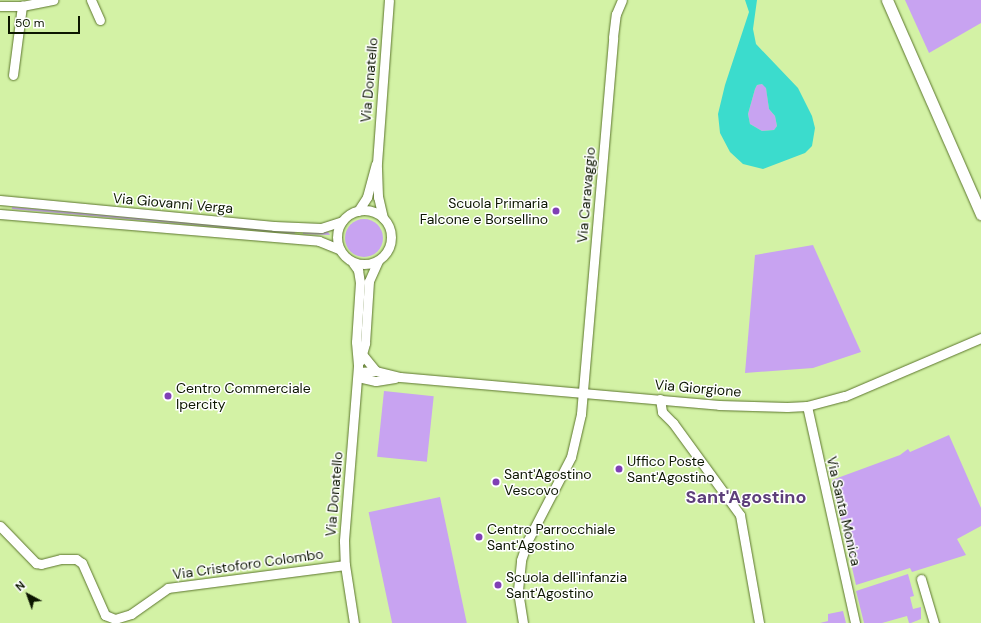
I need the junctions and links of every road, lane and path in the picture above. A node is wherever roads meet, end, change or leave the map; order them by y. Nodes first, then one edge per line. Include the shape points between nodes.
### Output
1 (53, 0) edge
2 (91, 0) edge
3 (389, 0) edge
4 (622, 0) edge
5 (887, 0) edge
6 (0, 6) edge
7 (22, 6) junction
8 (100, 20) dead end
9 (13, 74) dead end
10 (377, 163) junction
11 (0, 200) edge
12 (358, 211) junction
13 (0, 214) edge
14 (981, 214) edge
15 (383, 218) junction
16 (342, 221) junction
17 (339, 248) junction
18 (378, 261) junction
19 (353, 263) junction
20 (981, 338) edge
21 (362, 354) junction
22 (358, 372) junction
23 (376, 376) junction
24 (582, 392) junction
25 (357, 395) junction
26 (660, 399) junction
27 (807, 406) junction
28 (0, 526) edge
29 (344, 565) junction
30 (921, 579) dead end
31 (354, 623) edge
32 (523, 623) edge
33 (759, 623) edge
34 (855, 623) edge
35 (933, 623) edge

1 - 7 street
2 - 8 street
3 - 10 street, Via Donatello
4 - 24 street, Via Caravaggio via 616,14
5 - 14 street
6 - 7 street
7 - 9 street
10 - 12 street, Via Donatello via 367,197
10 - 15 street, Via Donatello via 378,197
11 - 16 street, Via Giovanni Verga via 274,226 321,228
12 - 15 street via 372,212
12 - 16 street, Via Donatello
13 - 17 street, Via Giovanni Verga via 319,241
15 - 18 street, Via Donatello via 389,227 390,242 384,256
16 - 17 street via 337,234
17 - 19 street, Via Donatello
18 - 19 street via 366,264
18 - 21 street, Via Donatello via 369,281
19 - 22 street, Via Donatello via 358,270 360,282 356,337
20 - 27 street, Via Giorgione via 866,388
21 - 22 street, Via Donatello
21 - 23 street
22 - 23 street, Via Giorgione
22 - 25 street, Via Donatello
23 - 24 street, Via Giorgione
23 - 25 street
24 - 26 street, Via Giorgione
24 - 32 street, Via Caravaggio via 577,437 571,457 528,540 521,560 518,590
25 - 29 street, Via Donatello via 344,521
26 - 27 street, Via Giorgione via 734,406
26 - 33 street via 662,412 673,423 740,515
27 - 34 street, Via Santa Monica
28 - 29 street, Via Cristoforo Colombo via 36,563 61,559 76,559 82,563 106,615 115,619 131,614 168,588
29 - 31 street, Via Donatello
30 - 35 street

